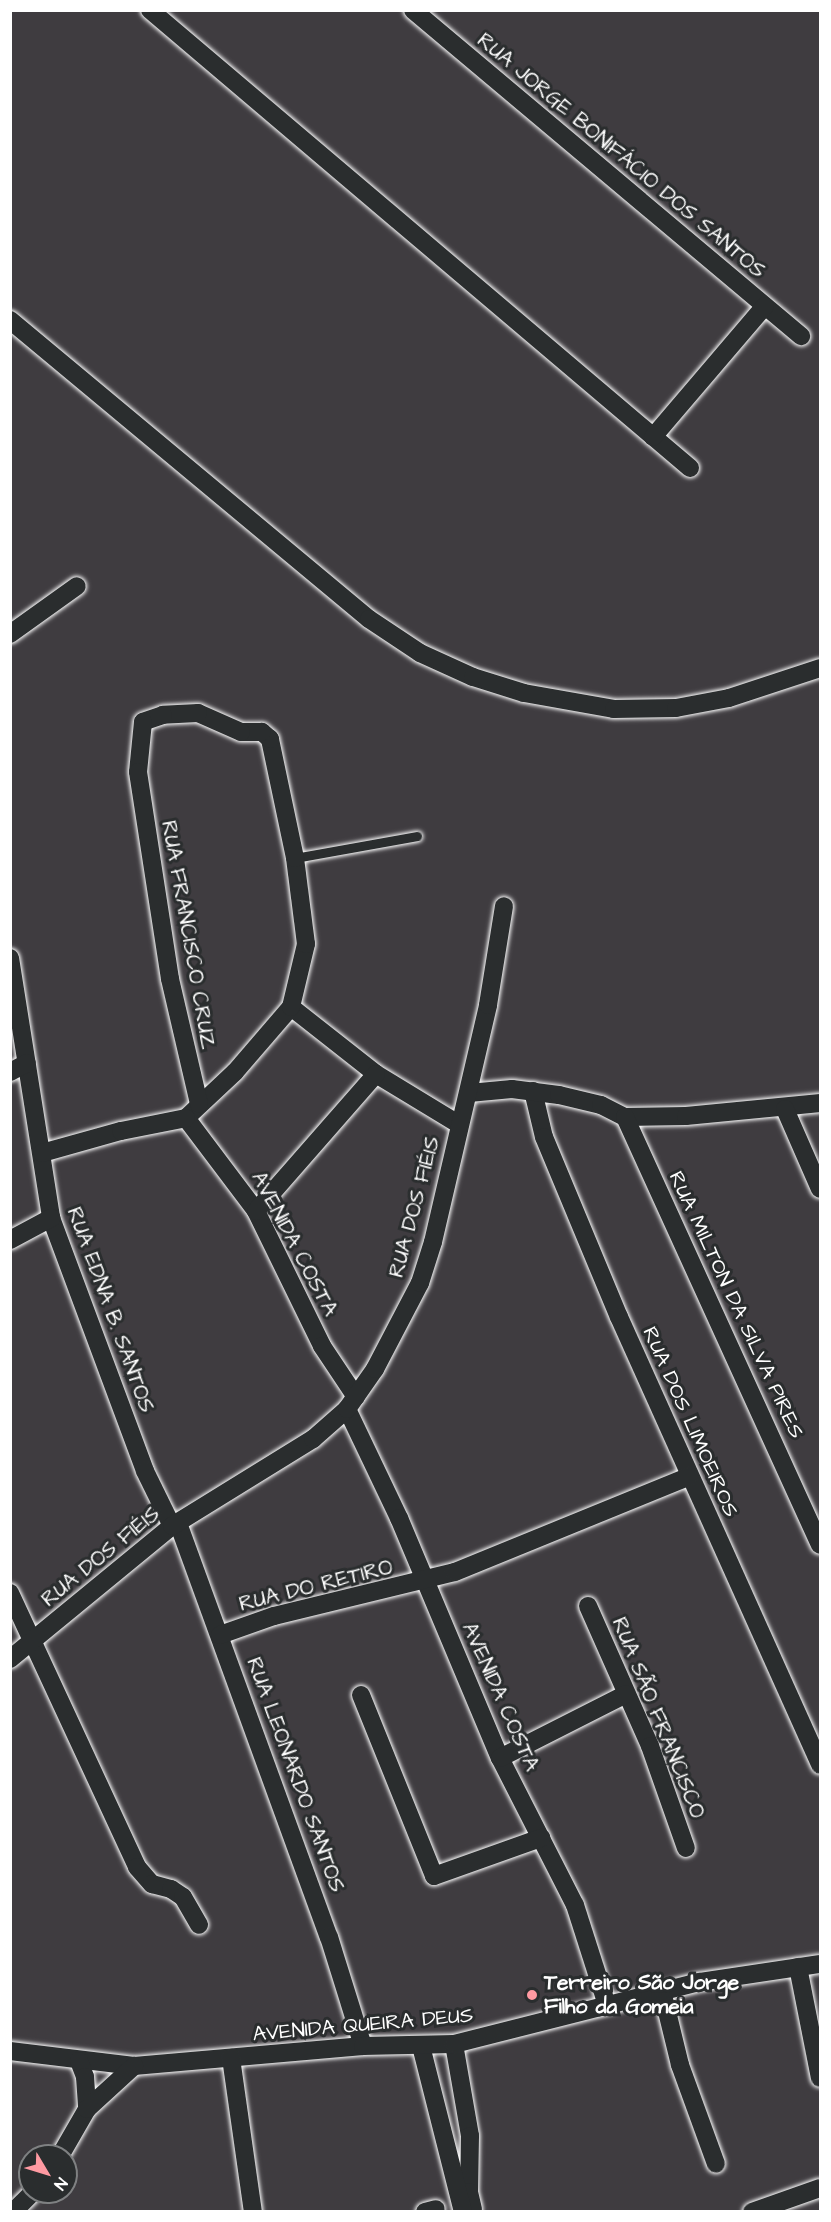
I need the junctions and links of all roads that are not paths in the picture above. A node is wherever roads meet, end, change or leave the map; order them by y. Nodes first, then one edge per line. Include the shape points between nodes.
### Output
1 (150, 10) edge
2 (413, 10) edge
3 (765, 306) junction
4 (10, 320) edge
5 (801, 336) dead end
6 (653, 436) junction
7 (690, 468) dead end
8 (77, 586) dead end
9 (10, 634) edge
10 (820, 668) edge
11 (417, 837) dead end
12 (295, 858) junction
13 (504, 906) dead end
14 (10, 958) edge
15 (291, 1007) junction
16 (27, 1063) junction
17 (10, 1072) edge
18 (376, 1074) junction
19 (533, 1091) junction
20 (469, 1093) junction
21 (820, 1103) edge
22 (199, 1104) junction
23 (786, 1109) junction
24 (625, 1117) junction
25 (186, 1118) junction
26 (460, 1125) junction
27 (42, 1153) junction
28 (820, 1189) edge
29 (256, 1211) junction
30 (51, 1218) junction
31 (10, 1240) edge
32 (351, 1403) junction
33 (688, 1477) junction
34 (175, 1524) junction
35 (820, 1545) edge
36 (425, 1582) junction
37 (10, 1593) edge
38 (588, 1606) dead end
39 (220, 1635) junction
40 (32, 1643) junction
41 (10, 1659) edge
42 (626, 1694) junction
43 (361, 1695) dead end
44 (500, 1758) junction
45 (820, 1765) edge
46 (541, 1838) junction
47 (686, 1848) dead end
48 (198, 1925) dead end
49 (820, 1964) edge
50 (798, 1967) junction
51 (662, 1991) junction
52 (607, 2005) junction
53 (454, 2044) junction
54 (363, 2046) junction
55 (421, 2046) junction
56 (10, 2051) edge
57 (231, 2058) junction
58 (79, 2061) junction
59 (134, 2066) junction
60 (820, 2078) edge
61 (87, 2109) junction
62 (67, 2144) edge
63 (716, 2164) dead end
64 (820, 2188) edge
65 (463, 2200) edge
66 (253, 2211) edge
67 (474, 2211) edge
68 (752, 2211) edge

1 - 6 street
2 - 3 street, RUA JORGE BONIFÁCIO DOS SANTOS
3 - 5 street, RUA JORGE BONIFÁCIO DOS SANTOS
3 - 6 street
4 - 10 street via 369,619 420,653 473,677 524,693 614,709 676,708 729,698
6 - 7 street
8 - 9 street
11 - 12 lane
12 - 15 street via 306,944
12 - 22 street, RUA FRANCISCO CRUZ via 270,739 262,732 241,732 198,713 163,715 142,722 138,772 170,979
13 - 20 street, RUA DOS FIÉIS
14 - 16 street, RUA EDNA B. SANTOS
15 - 18 street
15 - 22 street via 235,1072
16 - 17 street
16 - 27 street, RUA EDNA B. SANTOS
18 - 26 street
18 - 29 street
19 - 20 street
19 - 24 street via 580,1100
19 - 33 street, RUA DOS LIMOEIROS via 557,1171
20 - 26 street, RUA DOS FIÉIS
21 - 23 street
22 - 25 street
23 - 24 street
23 - 28 street
24 - 35 street, RUA MILTON DA SILVA PIRES
25 - 27 street
25 - 29 street, AVENIDA COSTA
26 - 32 street, RUA DOS FIÉIS via 420,1283 398,1328
27 - 30 street, RUA EDNA B. SANTOS
29 - 32 street, AVENIDA COSTA
30 - 31 street
30 - 34 street, RUA EDNA B. SANTOS via 145,1470
32 - 34 street, RUA DOS FIÉIS via 296,1451
32 - 36 street, AVENIDA COSTA
33 - 36 street, RUA DO RETIRO
33 - 45 street, RUA DOS LIMOEIROS
34 - 39 street, RUA LEONARDO SANTOS
34 - 40 street, RUA DOS FIÉIS
36 - 39 street, RUA DO RETIRO via 302,1609
36 - 44 street, AVENIDA COSTA
37 - 40 street
38 - 42 street, RUA SÃO FRANCISCO
39 - 54 street, RUA LEONARDO SANTOS via 329,1937
40 - 41 street, RUA DOS FIÉIS
40 - 48 street via 143,1878 183,1898
42 - 44 street
42 - 47 street, RUA SÃO FRANCISCO via 650,1746
43 - 46 street via 434,1876
44 - 46 street, AVENIDA COSTA
46 - 52 street, AVENIDA COSTA via 575,1905
49 - 50 street, AVENIDA QUEIRA DEUS
50 - 51 street, AVENIDA QUEIRA DEUS
50 - 60 street
51 - 52 street, AVENIDA QUEIRA DEUS
51 - 63 street via 680,2065
52 - 53 street, AVENIDA QUEIRA DEUS
53 - 55 street, AVENIDA QUEIRA DEUS
53 - 65 street via 470,2136
54 - 55 street, AVENIDA QUEIRA DEUS
54 - 57 street, AVENIDA QUEIRA DEUS
55 - 65 street
56 - 58 street, AVENIDA QUEIRA DEUS
57 - 59 street, AVENIDA QUEIRA DEUS
57 - 66 street
58 - 59 street, AVENIDA QUEIRA DEUS
58 - 61 street via 85,2077
59 - 61 street
61 - 62 street
64 - 68 street
65 - 67 street

